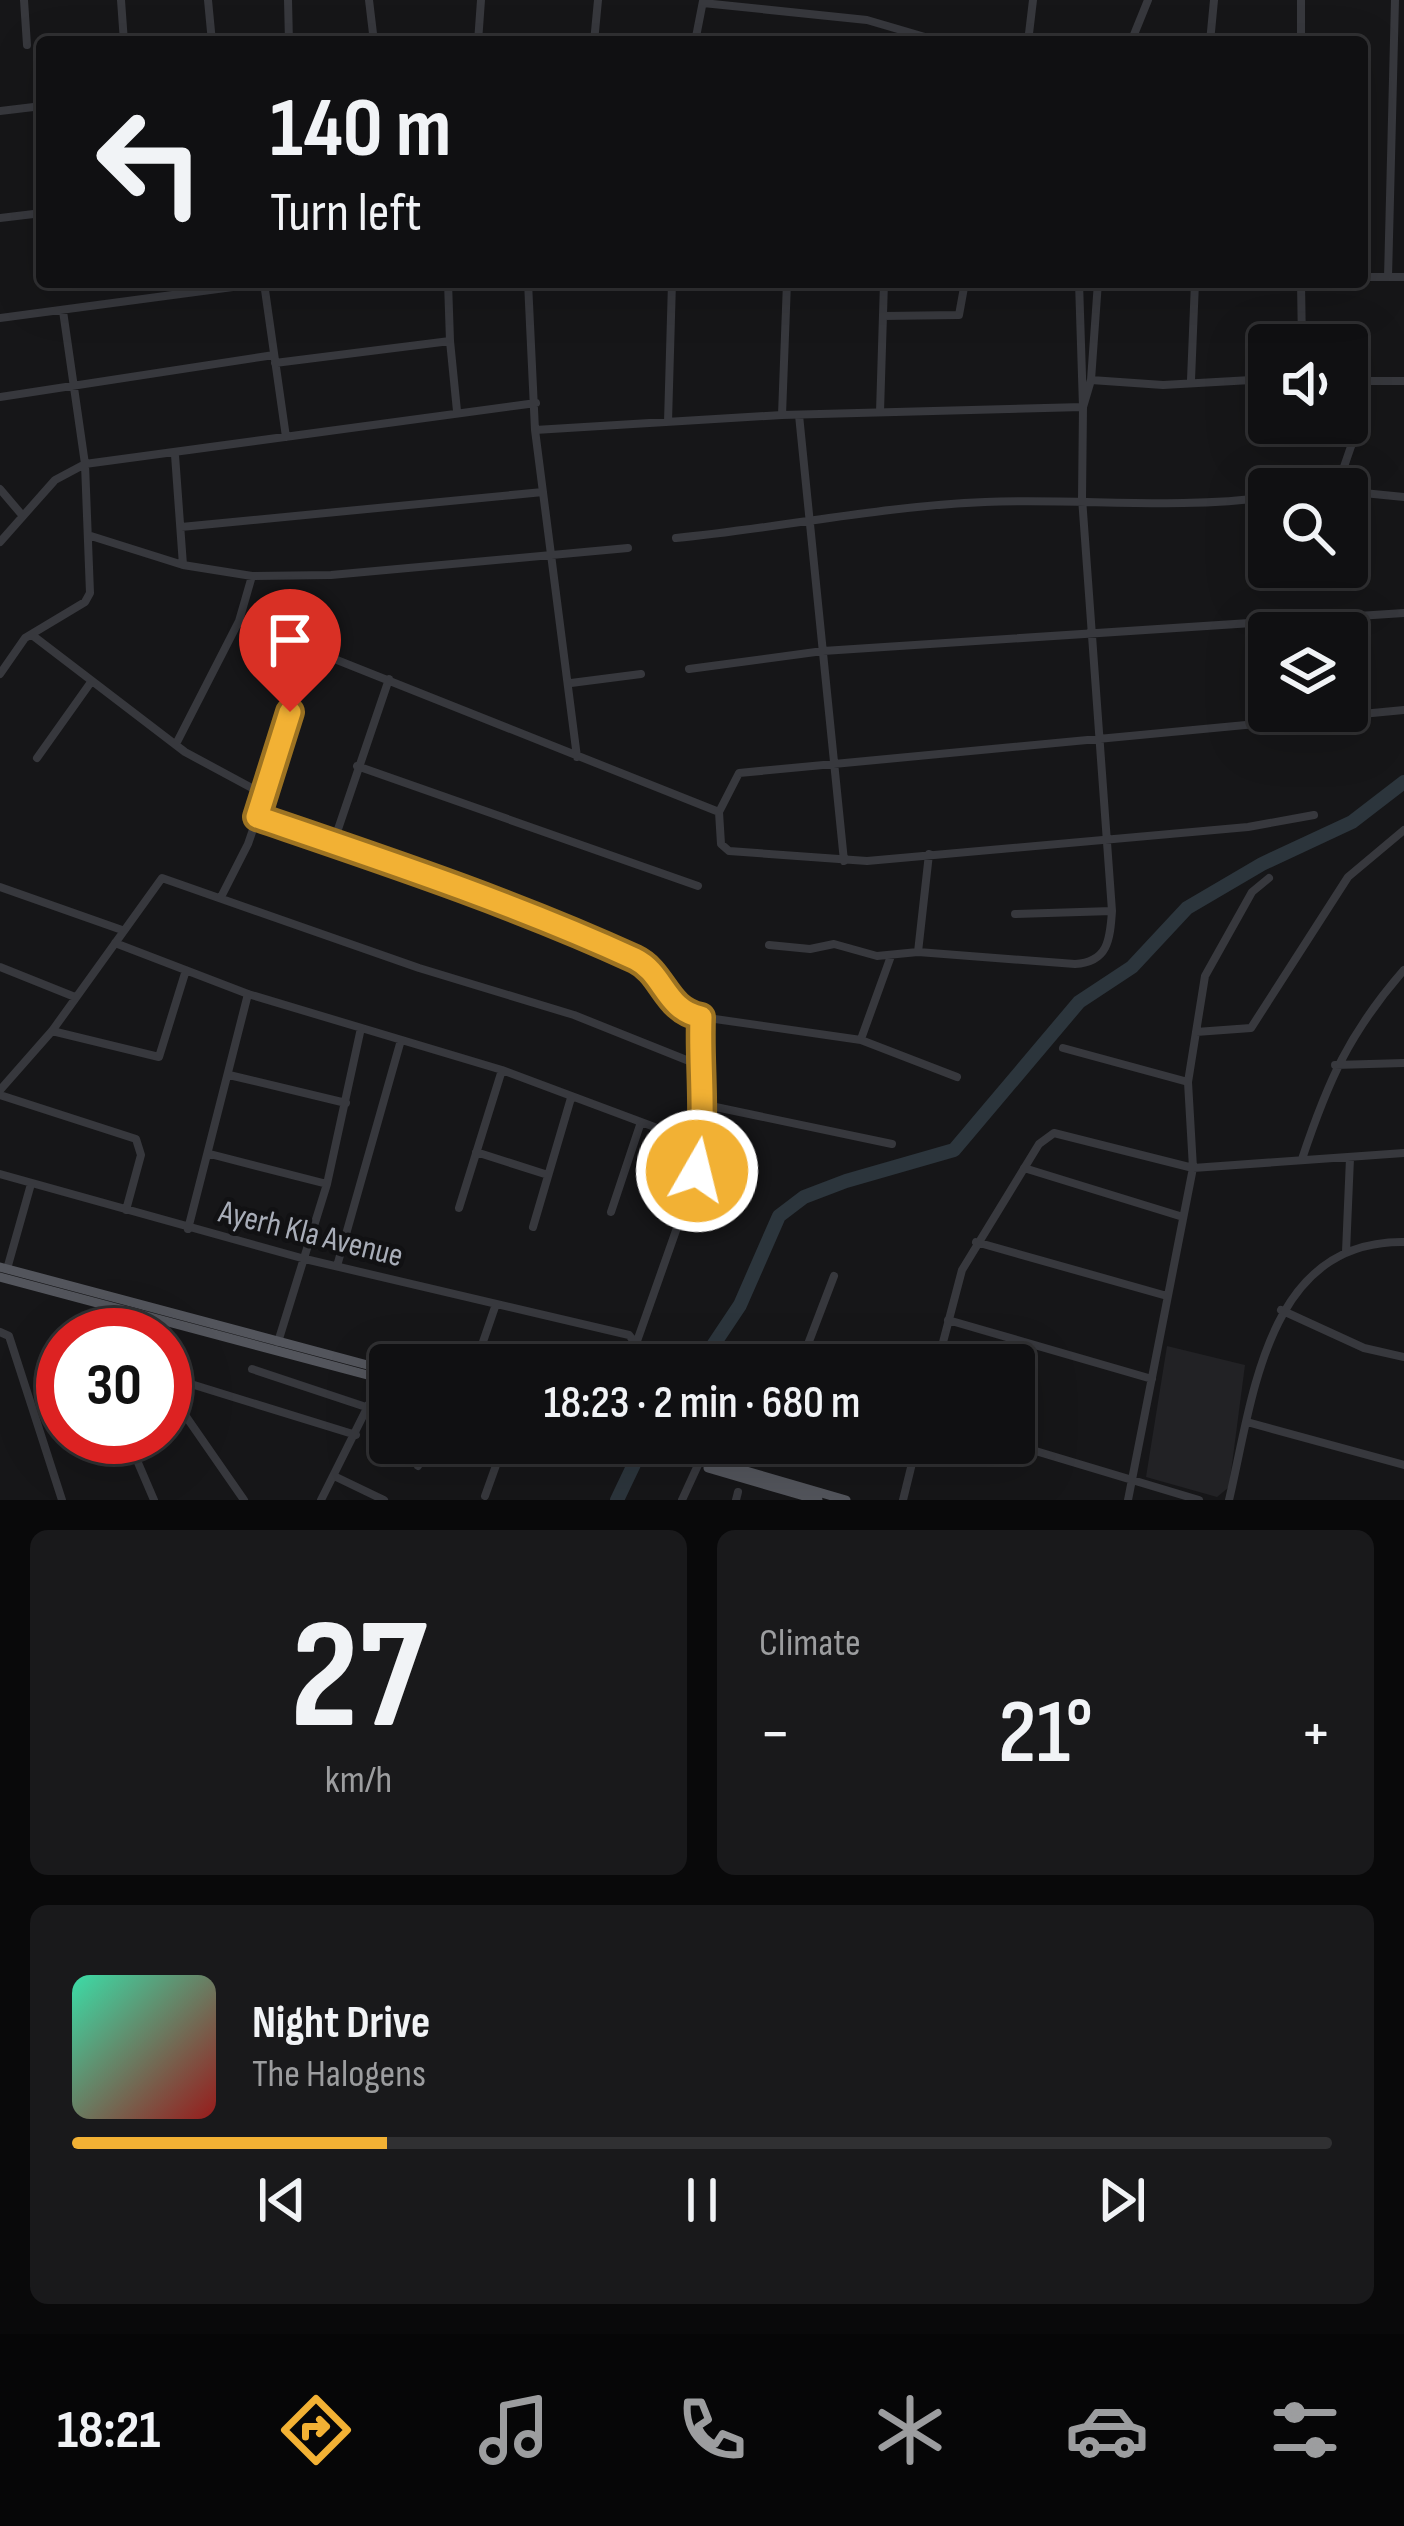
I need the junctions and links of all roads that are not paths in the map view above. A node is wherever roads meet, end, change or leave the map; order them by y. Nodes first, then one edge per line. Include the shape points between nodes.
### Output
1 (24, 0) edge
2 (121, 0) edge
3 (208, 0) edge
4 (288, 0) edge
5 (369, 0) edge
6 (481, 0) edge
7 (598, 0) edge
8 (1033, 0) edge
9 (1148, 0) edge
10 (1214, 0) edge
11 (1301, 0) edge
12 (1395, 0) edge
13 (703, 1) edge
14 (124, 36) edge
15 (211, 36) edge
16 (289, 36) edge
17 (373, 36) edge
18 (478, 36) edge
19 (595, 36) edge
20 (696, 36) edge
21 (918, 36) edge
22 (1029, 36) edge
23 (1133, 36) edge
24 (1211, 36) edge
25 (1301, 36) edge
26 (27, 45) dead end
27 (36, 107) edge
28 (0, 111) edge
29 (36, 214) edge
30 (0, 218) edge
31 (1368, 277) edge
32 (1388, 278) junction
33 (1404, 278) edge
34 (147, 288) edge
35 (225, 288) edge
36 (268, 288) edge
37 (448, 288) edge
38 (528, 288) edge
39 (672, 288) edge
40 (787, 288) edge
41 (884, 288) edge
42 (964, 288) edge
43 (1079, 288) edge
44 (1097, 288) edge
45 (1195, 288) edge
46 (1301, 288) edge
47 (148, 296) junction
48 (63, 311) junction
49 (883, 316) junction
50 (0, 317) edge
51 (1302, 324) edge
52 (450, 340) junction
53 (275, 359) junction
54 (1248, 379) edge
55 (1090, 380) junction
56 (1191, 380) junction
57 (1368, 381) edge
58 (1404, 381) edge
59 (73, 387) junction
60 (0, 397) edge
61 (536, 403) junction
62 (1082, 407) junction
63 (457, 411) junction
64 (880, 412) junction
65 (782, 415) junction
66 (799, 415) junction
67 (668, 422) junction
68 (535, 430) junction
69 (286, 437) junction
70 (175, 454) junction
71 (85, 464) junction
72 (0, 489) edge
73 (1368, 491) edge
74 (543, 492) junction
75 (1404, 496) edge
76 (1082, 498) junction
77 (1248, 499) edge
78 (23, 516) junction
79 (810, 524) junction
80 (181, 527) junction
81 (91, 536) junction
82 (676, 538) dead end
83 (1, 539) edge
84 (628, 548) dead end
85 (552, 554) junction
86 (182, 566) junction
87 (253, 576) junction
88 (1404, 613) edge
89 (239, 621) junction
90 (31, 634) junction
91 (1093, 634) junction
92 (314, 652) junction
93 (823, 652) junction
94 (689, 668) dead end
95 (0, 674) edge
96 (640, 674) dead end
97 (389, 679) junction
98 (92, 682) junction
99 (570, 683) junction
100 (1404, 710) edge
101 (1100, 737) junction
102 (176, 744) junction
103 (577, 757) junction
104 (37, 758) dead end
105 (834, 761) junction
106 (357, 766) junction
107 (261, 794) junction
108 (719, 812) junction
109 (1314, 815) dead end
110 (257, 817) junction
111 (1404, 830) edge
112 (1107, 836) junction
113 (334, 841) junction
114 (928, 854) junction
115 (844, 861) junction
116 (1269, 878) dead end
117 (698, 886) dead end
118 (0, 887) edge
119 (221, 897) junction
120 (1112, 911) junction
121 (1015, 914) dead end
122 (122, 930) junction
123 (116, 943) junction
124 (769, 945) dead end
125 (918, 952) junction
126 (891, 956) junction
127 (0, 967) edge
128 (186, 970) junction
129 (1404, 970) edge
130 (248, 994) junction
131 (75, 997) junction
132 (701, 1017) junction
133 (361, 1028) junction
134 (52, 1031) junction
135 (1196, 1033) junction
136 (401, 1040) junction
137 (861, 1040) junction
138 (1064, 1048) dead end
139 (1404, 1063) edge
140 (699, 1065) junction
141 (1335, 1065) junction
142 (502, 1070) junction
143 (229, 1076) junction
144 (957, 1077) dead end
145 (1188, 1082) junction
146 (0, 1092) edge
147 (571, 1098) junction
148 (346, 1103) junction
149 (706, 1105) junction
150 (640, 1125) junction
151 (700, 1144) junction
152 (892, 1144) dead end
153 (476, 1152) junction
154 (1404, 1153) edge
155 (209, 1154) junction
156 (1351, 1158) junction
157 (1301, 1159) junction
158 (1024, 1168) junction
159 (1193, 1168) junction
160 (0, 1174) edge
161 (548, 1175) junction
162 (31, 1184) junction
163 (327, 1184) junction
164 (459, 1208) dead end
165 (126, 1210) junction
166 (610, 1212) dead end
167 (1183, 1217) junction
168 (533, 1227) dead end
169 (188, 1228) junction
170 (976, 1241) junction
171 (1404, 1242) edge
172 (1346, 1252) junction
173 (305, 1259) junction
174 (337, 1266) junction
175 (2, 1271) edge
176 (834, 1276) dead end
177 (71, 1292) junction
178 (1167, 1296) junction
179 (496, 1304) junction
180 (1281, 1310) junction
181 (948, 1320) junction
182 (0, 1333) edge
183 (278, 1342) junction
184 (482, 1344) edge
185 (636, 1344) joint
186 (808, 1344) edge
187 (942, 1344) edge
188 (1404, 1357) edge
189 (252, 1369) dead end
190 (369, 1371) edge
191 (369, 1372) edge
192 (1152, 1379) junction
193 (192, 1384) edge
194 (369, 1408) joint
195 (1247, 1422) junction
196 (192, 1426) edge
197 (356, 1435) junction
198 (1035, 1451) edge
199 (139, 1464) edge
200 (496, 1464) edge
201 (695, 1464) edge
202 (722, 1464) edge
203 (912, 1464) edge
204 (698, 1465) junction
205 (1404, 1465) edge
206 (334, 1476) junction
207 (1133, 1479) junction
208 (485, 1496) dead end
209 (62, 1500) edge
210 (154, 1500) edge
211 (244, 1500) edge
212 (321, 1500) edge
213 (384, 1500) edge
214 (682, 1500) edge
215 (818, 1500) edge
216 (846, 1500) edge
217 (903, 1500) edge
218 (1128, 1500) edge
219 (1199, 1500) edge
220 (1228, 1500) edge

1 - 26 street
2 - 14 street
3 - 15 street
4 - 16 street
5 - 17 street
6 - 18 street
7 - 19 street
8 - 22 street
9 - 23 street
10 - 24 street
11 - 25 street
12 - 32 street
13 - 20 street
13 - 21 street via 824,13
27 - 28 street
29 - 30 street
31 - 32 street
32 - 33 street
34 - 47 street
35 - 47 street
36 - 53 street
37 - 52 street
38 - 61 street
39 - 67 street
40 - 65 street
41 - 49 street
42 - 49 street via 958,316
43 - 62 street
44 - 55 street
45 - 56 street
46 - 51 street
47 - 48 street
48 - 50 street
48 - 59 street
49 - 64 street
52 - 53 street
52 - 63 street
53 - 59 street
53 - 69 street
54 - 56 street
55 - 56 street
55 - 62 street
57 - 58 street
59 - 60 street
59 - 71 street
61 - 63 street
61 - 68 street
62 - 64 street
62 - 76 street
63 - 69 street
64 - 66 street
65 - 66 street
65 - 67 street
66 - 79 street
67 - 68 street
68 - 74 street
69 - 70 street
70 - 71 street
70 - 80 street
71 - 78 street via 55,480
71 - 81 street
72 - 78 street
73 - 75 street
74 - 80 street
74 - 85 street
76 - 77 street
76 - 79 street
76 - 91 street
78 - 83 street
79 - 82 street
79 - 93 street
80 - 86 street
81 - 86 street
81 - 90 street via 88,598
84 - 85 street
85 - 87 street
85 - 99 street
86 - 87 street
87 - 89 street
88 - 91 street
89 - 92 street
89 - 102 street
90 - 95 street
90 - 98 street
91 - 93 street
91 - 101 street
92 - 97 street
92 - 107 street
93 - 94 street
93 - 105 street
96 - 99 street
97 - 103 street
97 - 106 street
98 - 102 street
98 - 104 street
99 - 103 street
100 - 101 street
101 - 105 street
101 - 112 street
102 - 107 street
103 - 108 street
105 - 108 street via 736,774
105 - 115 street
106 - 113 street
106 - 117 street
107 - 110 street
108 - 115 street via 726,850
109 - 112 street
110 - 113 street
110 - 119 street
111 - 135 street via 1348,877 1252,1028
112 - 114 street
112 - 120 street
113 - 132 street via 641,962 680,1009
114 - 115 street
114 - 125 street
116 - 135 street via 1252,892 1211,962
118 - 122 street
119 - 122 street via 162,878
119 - 140 street
120 - 121 street
120 - 125 street via 1107,948 1089,963
122 - 123 street
123 - 128 street
123 - 131 street
124 - 126 street via 834,944
125 - 126 street
126 - 137 street
127 - 131 street
128 - 130 street
128 - 134 street via 159,1057
129 - 141 street
130 - 133 street
130 - 143 street
131 - 134 street
132 - 137 street
132 - 140 street
133 - 136 street
133 - 148 street
134 - 146 street
135 - 145 street
136 - 142 street
136 - 174 street
137 - 144 street
138 - 145 street
139 - 141 street
140 - 149 street
141 - 157 street
142 - 147 street
142 - 153 street
143 - 148 street
143 - 155 street
145 - 159 street
146 - 165 street via 136,1139 141,1155
147 - 150 street
147 - 161 street
148 - 163 street
149 - 151 street
149 - 152 street
150 - 151 street
150 - 166 street
151 - 185 street
153 - 161 street
153 - 164 street
154 - 156 street
155 - 163 street
155 - 169 street
156 - 157 street
156 - 172 street
157 - 159 street
158 - 159 street via 1054,1133
158 - 167 street
158 - 170 street
159 - 167 street
160 - 162 street, Ayerh Kla Avenue
161 - 168 street
162 - 165 street, Ayerh Kla Avenue
162 - 175 street
163 - 173 street
165 - 169 street, Ayerh Kla Avenue
167 - 178 street
169 - 173 street, Ayerh Kla Avenue
170 - 178 street
170 - 181 street
171 - 172 street
172 - 180 street
173 - 174 street, Ayerh Kla Avenue
173 - 183 street
174 - 179 street, Ayerh Kla Avenue
175 - 177 main road
176 - 186 street
177 - 183 main road
177 - 191 main road
178 - 192 street
179 - 184 street
179 - 185 street, Ayerh Kla Avenue via 614,1331
180 - 188 street
180 - 195 street
181 - 187 street
181 - 192 street
182 - 209 street via 9,1336
183 - 190 main road
189 - 194 street
192 - 207 street
193 - 197 street
194 - 197 street
195 - 205 street
195 - 220 street
196 - 211 street
197 - 206 street
198 - 207 street
199 - 210 street
200 - 208 street
201 - 204 main road
202 - 216 main road
203 - 217 street
204 - 214 street
204 - 215 main road
206 - 212 street
206 - 213 street
207 - 218 street
207 - 219 street

